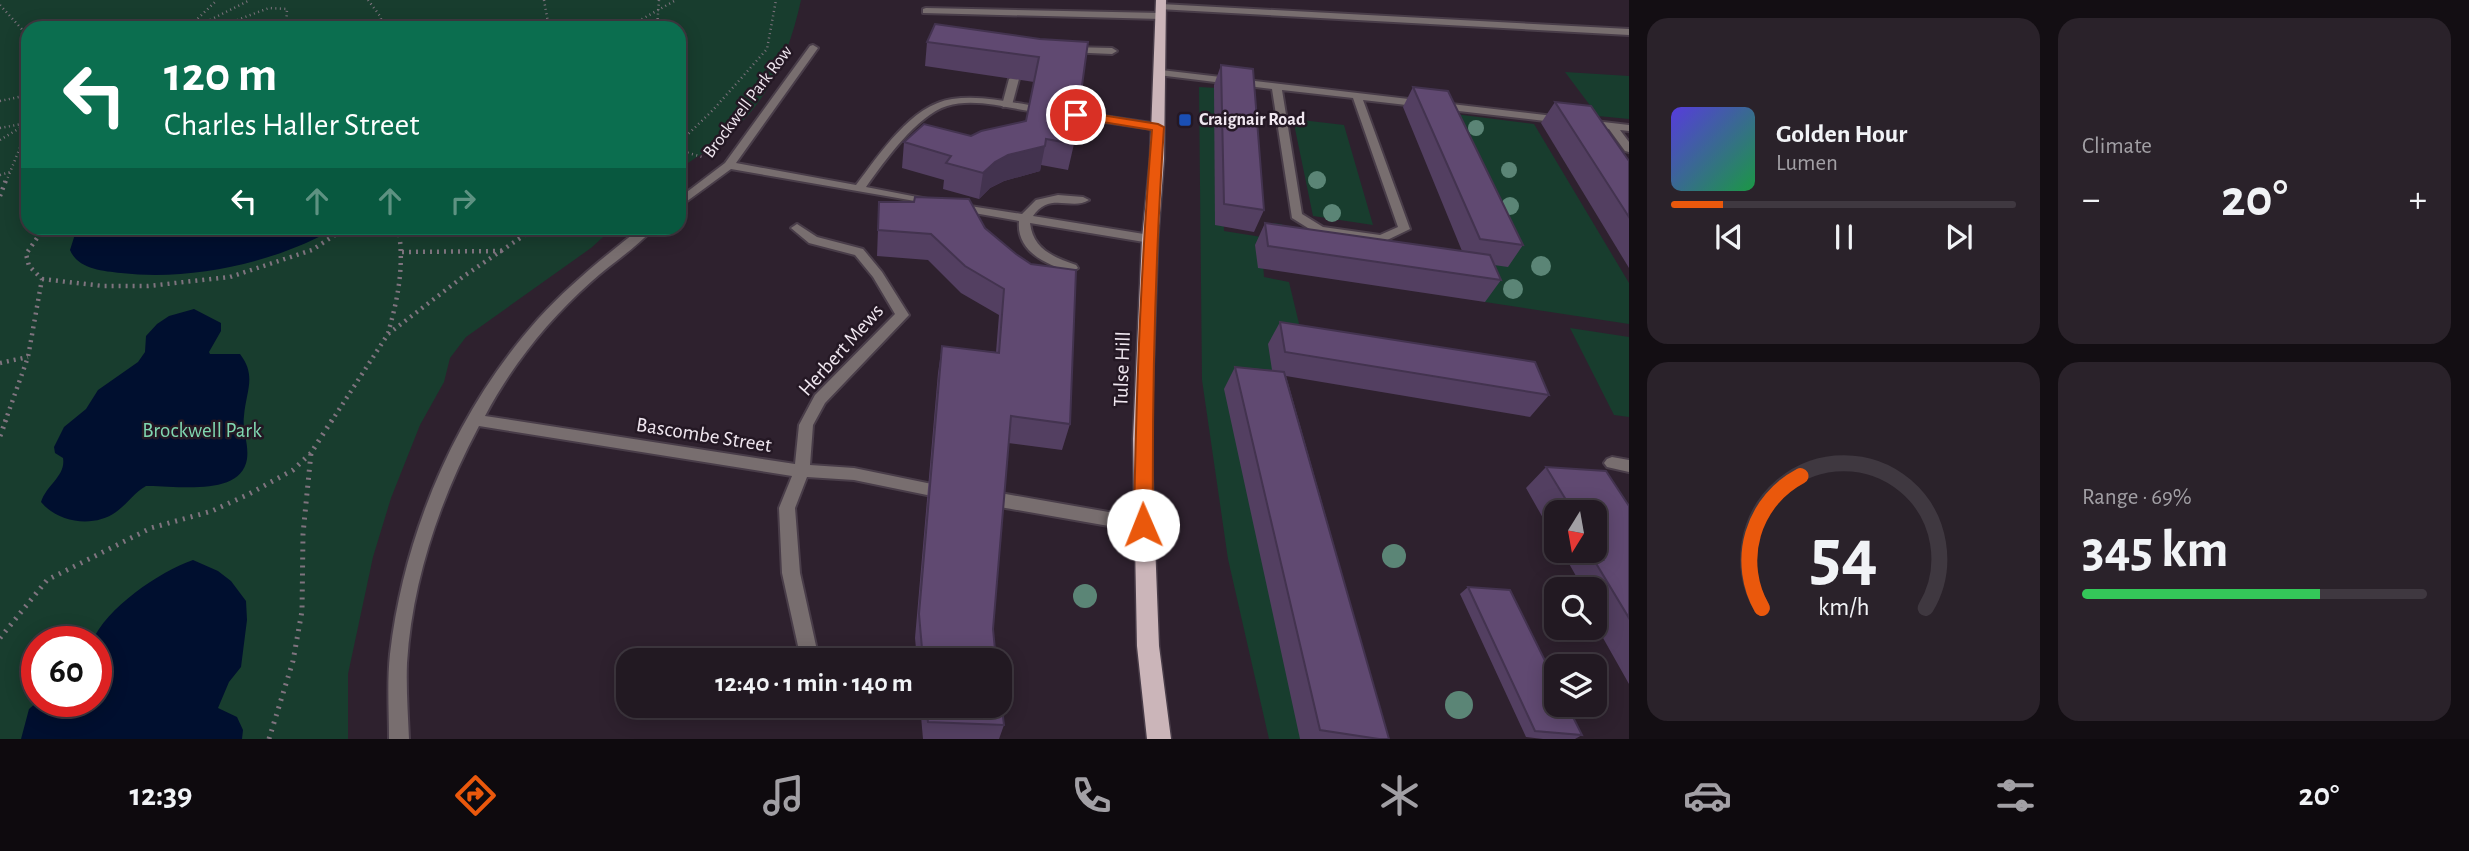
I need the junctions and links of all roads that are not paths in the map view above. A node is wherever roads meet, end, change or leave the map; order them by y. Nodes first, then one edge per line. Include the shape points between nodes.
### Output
1 (1161, 8) edge
2 (926, 11) dead end
3 (1629, 32) edge
4 (813, 48) dead end
5 (1060, 50) edge
6 (1112, 51) dead end
7 (1161, 73) junction
8 (1014, 79) edge
9 (1277, 88) junction
10 (1357, 97) junction
11 (1007, 104) junction
12 (1029, 108) edge
13 (1076, 115) edge
14 (1612, 126) junction
15 (1158, 127) junction
16 (1629, 128) edge
17 (1629, 149) edge
18 (729, 165) junction
19 (859, 189) junction
20 (686, 199) edge
21 (1083, 200) dead end
22 (1026, 219) junction
23 (797, 228) dead end
24 (639, 235) edge
25 (1150, 239) junction
26 (1072, 268) edge
27 (475, 420) junction
28 (1612, 463) dead end
29 (1629, 466) edge
30 (802, 471) junction
31 (928, 489) edge
32 (1000, 500) edge
33 (1143, 525) junction
34 (807, 648) edge
35 (400, 739) edge
36 (1159, 739) edge

1 - 2 street
1 - 3 street
1 - 7 main road, Tulse Hill
4 - 18 street, Brockwell Park Row
5 - 6 street
7 - 9 street
7 - 15 main road, Tulse Hill
8 - 11 street
9 - 10 street
9 - 10 street via 1296,216 1320,230 1381,239 1404,229
10 - 14 street
11 - 12 street
11 - 19 street via 968,100 929,110
13 - 15 street
14 - 16 street
14 - 17 street
15 - 25 main road, Tulse Hill
18 - 19 street
18 - 20 street, Brockwell Park Row
19 - 22 street
21 - 22 street via 1043,199 1030,208
22 - 25 street
22 - 26 street via 1024,229 1035,252
23 - 30 street, Herbert Mews via 813,240 859,253 902,315 820,399 806,425
24 - 27 street via 607,260 533,334
25 - 33 main road, Tulse Hill
27 - 30 street, Bascombe Street
27 - 35 street via 455,457 418,551 399,654
28 - 29 street
30 - 31 street, Bascombe Street via 854,474
30 - 34 street via 787,508 791,573
32 - 33 street
33 - 36 main road, Tulse Hill via 1147,646

